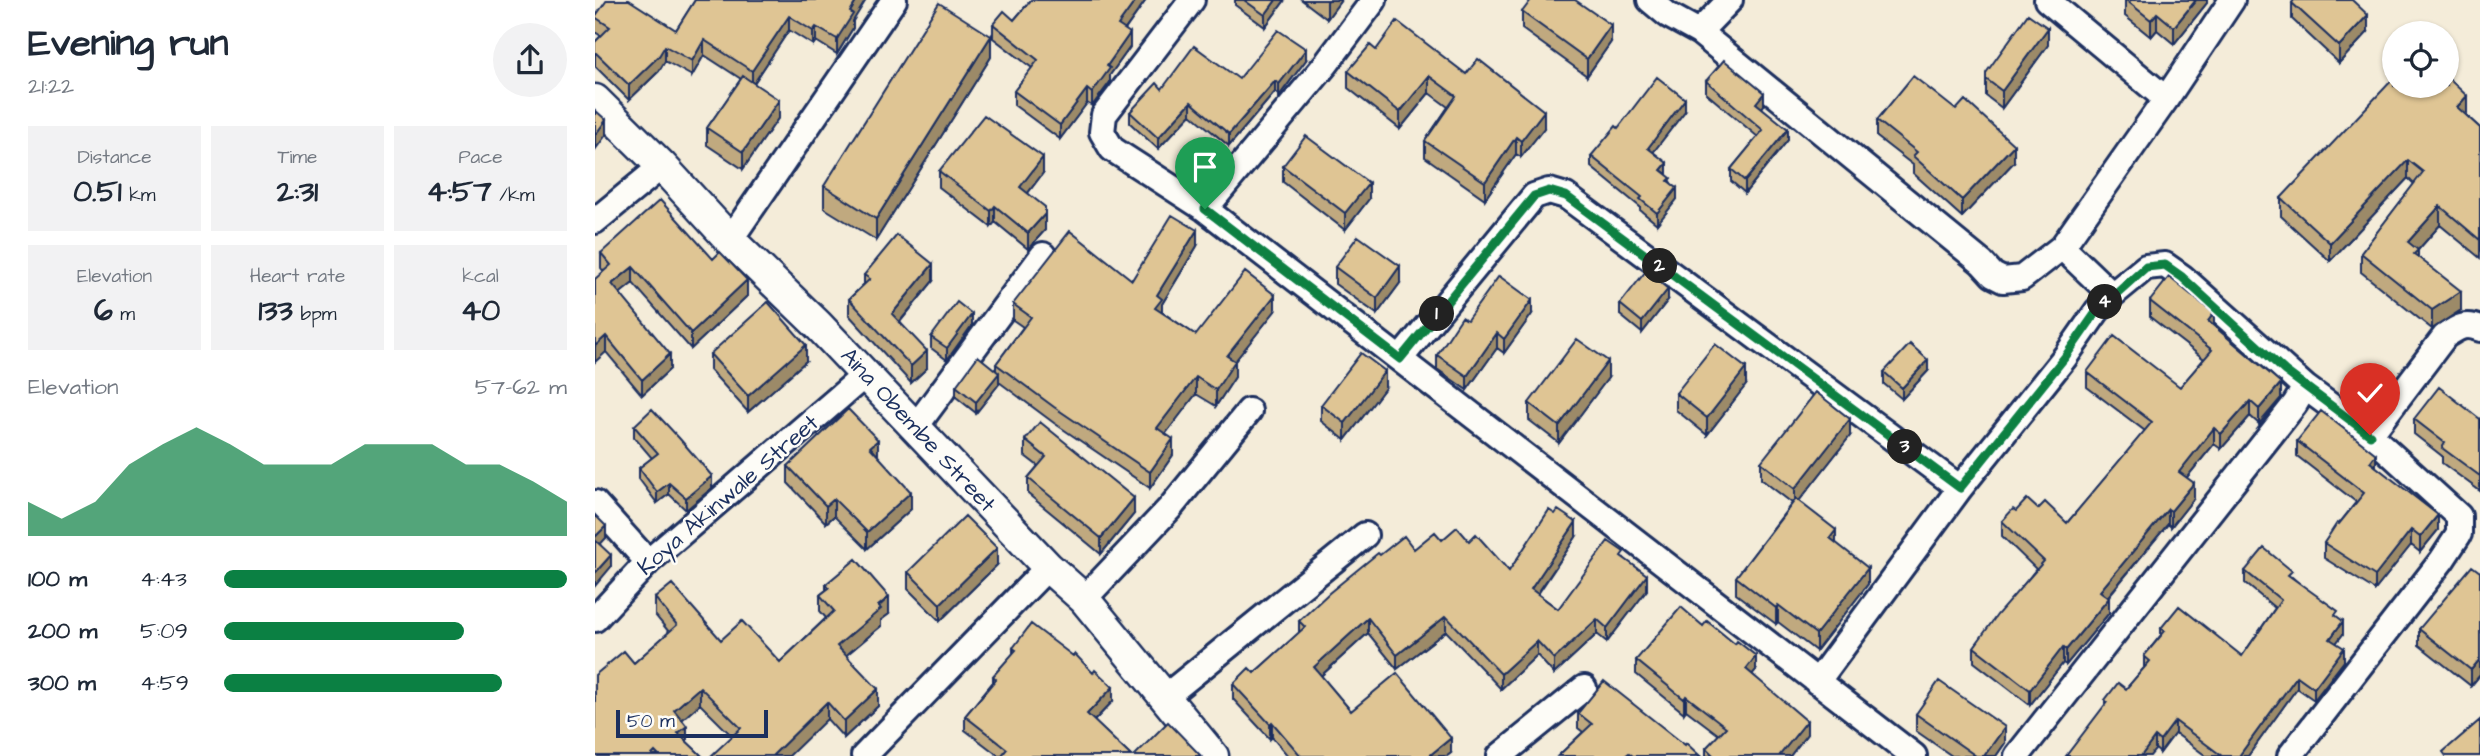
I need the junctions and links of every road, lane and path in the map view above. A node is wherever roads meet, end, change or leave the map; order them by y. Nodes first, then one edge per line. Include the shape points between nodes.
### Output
1 (894, 0) edge
2 (1192, 0) edge
3 (1374, 0) edge
4 (1650, 0) edge
5 (1730, 0) edge
6 (2047, 0) edge
7 (2232, 0) edge
8 (1699, 32) junction
9 (2166, 99) junction
10 (603, 108) edge
11 (662, 166) junction
12 (1205, 209) junction
13 (595, 221) edge
14 (730, 240) junction
15 (2062, 247) junction
16 (1043, 255) dead end
17 (2112, 295) junction
18 (2480, 329) edge
19 (1400, 359) junction
20 (865, 375) junction
21 (2305, 387) junction
22 (1249, 411) dead end
23 (914, 429) junction
24 (2370, 435) junction
25 (1960, 488) junction
26 (595, 503) edge
27 (1365, 535) dead end
28 (649, 562) junction
29 (1048, 567) junction
30 (1084, 599) junction
31 (595, 619) edge
32 (1817, 682) junction
33 (1584, 688) dead end
34 (1164, 697) junction
35 (865, 756) edge
36 (1213, 756) edge
37 (1500, 756) edge
38 (1913, 756) edge
39 (2017, 756) edge
40 (2290, 756) edge

1 - 14 street
2 - 12 street via 1104,115 1102,132 1112,149
3 - 12 street
4 - 8 street
5 - 8 street
6 - 9 street
7 - 9 street
8 - 15 street via 2003,281 2022,278
9 - 15 street
10 - 11 street, Aina Obembe Street
11 - 13 street
11 - 14 street, Aina Obembe Street
12 - 19 street
14 - 20 street, Aina Obembe Street
15 - 17 street
16 - 23 street
17 - 21 street via 2146,267 2165,265
17 - 25 street
18 - 24 street via 2460,326 2445,336
19 - 25 street via 1534,196 1549,191 1566,196
19 - 32 street
20 - 23 street, Aina Obembe Street
20 - 28 street, Koya Akinwale Street
21 - 24 street
21 - 39 street
22 - 30 street via 1170,508
23 - 29 street, Aina Obembe Street
24 - 40 street via 2459,516 2459,534
25 - 32 street
26 - 28 street
27 - 34 street
28 - 31 street, Koya Akinwale Street
29 - 30 street, Aina Obembe Street
29 - 35 street
30 - 34 street, Aina Obembe Street
32 - 38 street
33 - 37 street
34 - 36 street, Aina Obembe Street

